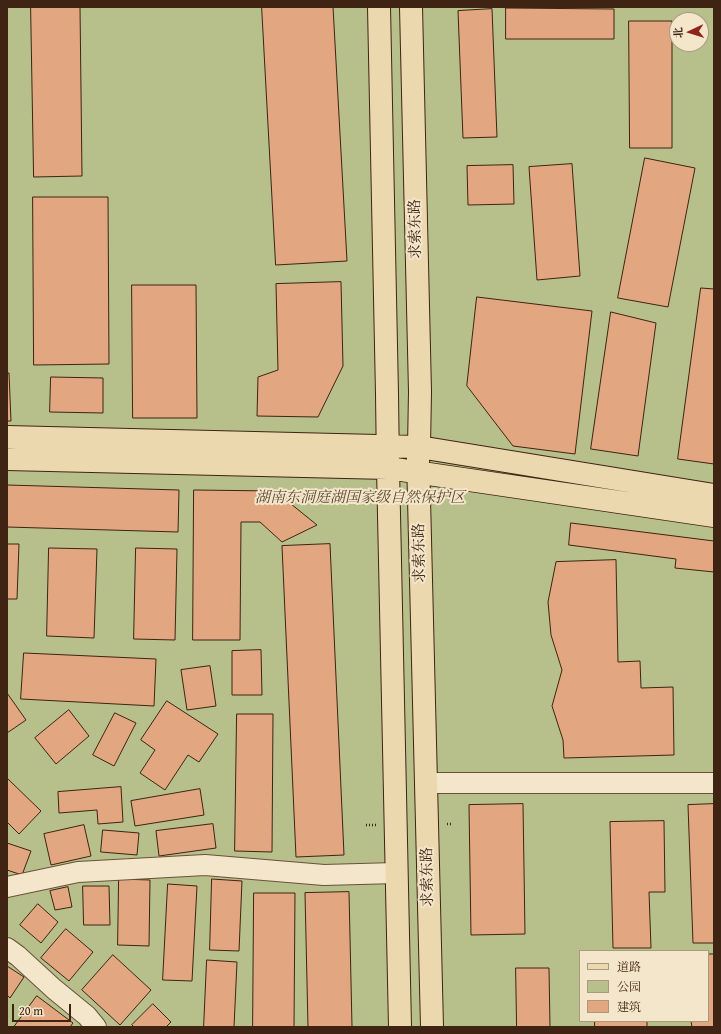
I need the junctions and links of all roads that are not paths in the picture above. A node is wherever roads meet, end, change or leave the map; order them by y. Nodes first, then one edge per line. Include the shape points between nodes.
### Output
1 (379, 7) edge
2 (411, 7) edge
3 (7, 437) edge
4 (388, 446) junction
5 (419, 446) junction
6 (7, 459) edge
7 (388, 468) junction
8 (418, 472) junction
9 (714, 495) edge
10 (714, 516) edge
11 (426, 783) junction
12 (714, 783) edge
13 (396, 873) junction
14 (7, 887) edge
15 (7, 948) edge
16 (96, 1027) edge
17 (400, 1027) edge
18 (432, 1027) edge

1 - 4 main road, 求索东路
2 - 5 main road, 求索东路
3 - 4 main road
4 - 5 main road
4 - 7 main road, 求索东路
5 - 8 main road, 求索东路
5 - 9 main road
6 - 7 main road
7 - 8 main road
7 - 13 main road, 求索东路
8 - 10 main road
8 - 11 main road, 求索东路
11 - 12 street
11 - 18 main road, 求索东路
13 - 14 street via 324,875 206,865 78,872
13 - 17 main road, 求索东路
15 - 16 street via 87,1016

